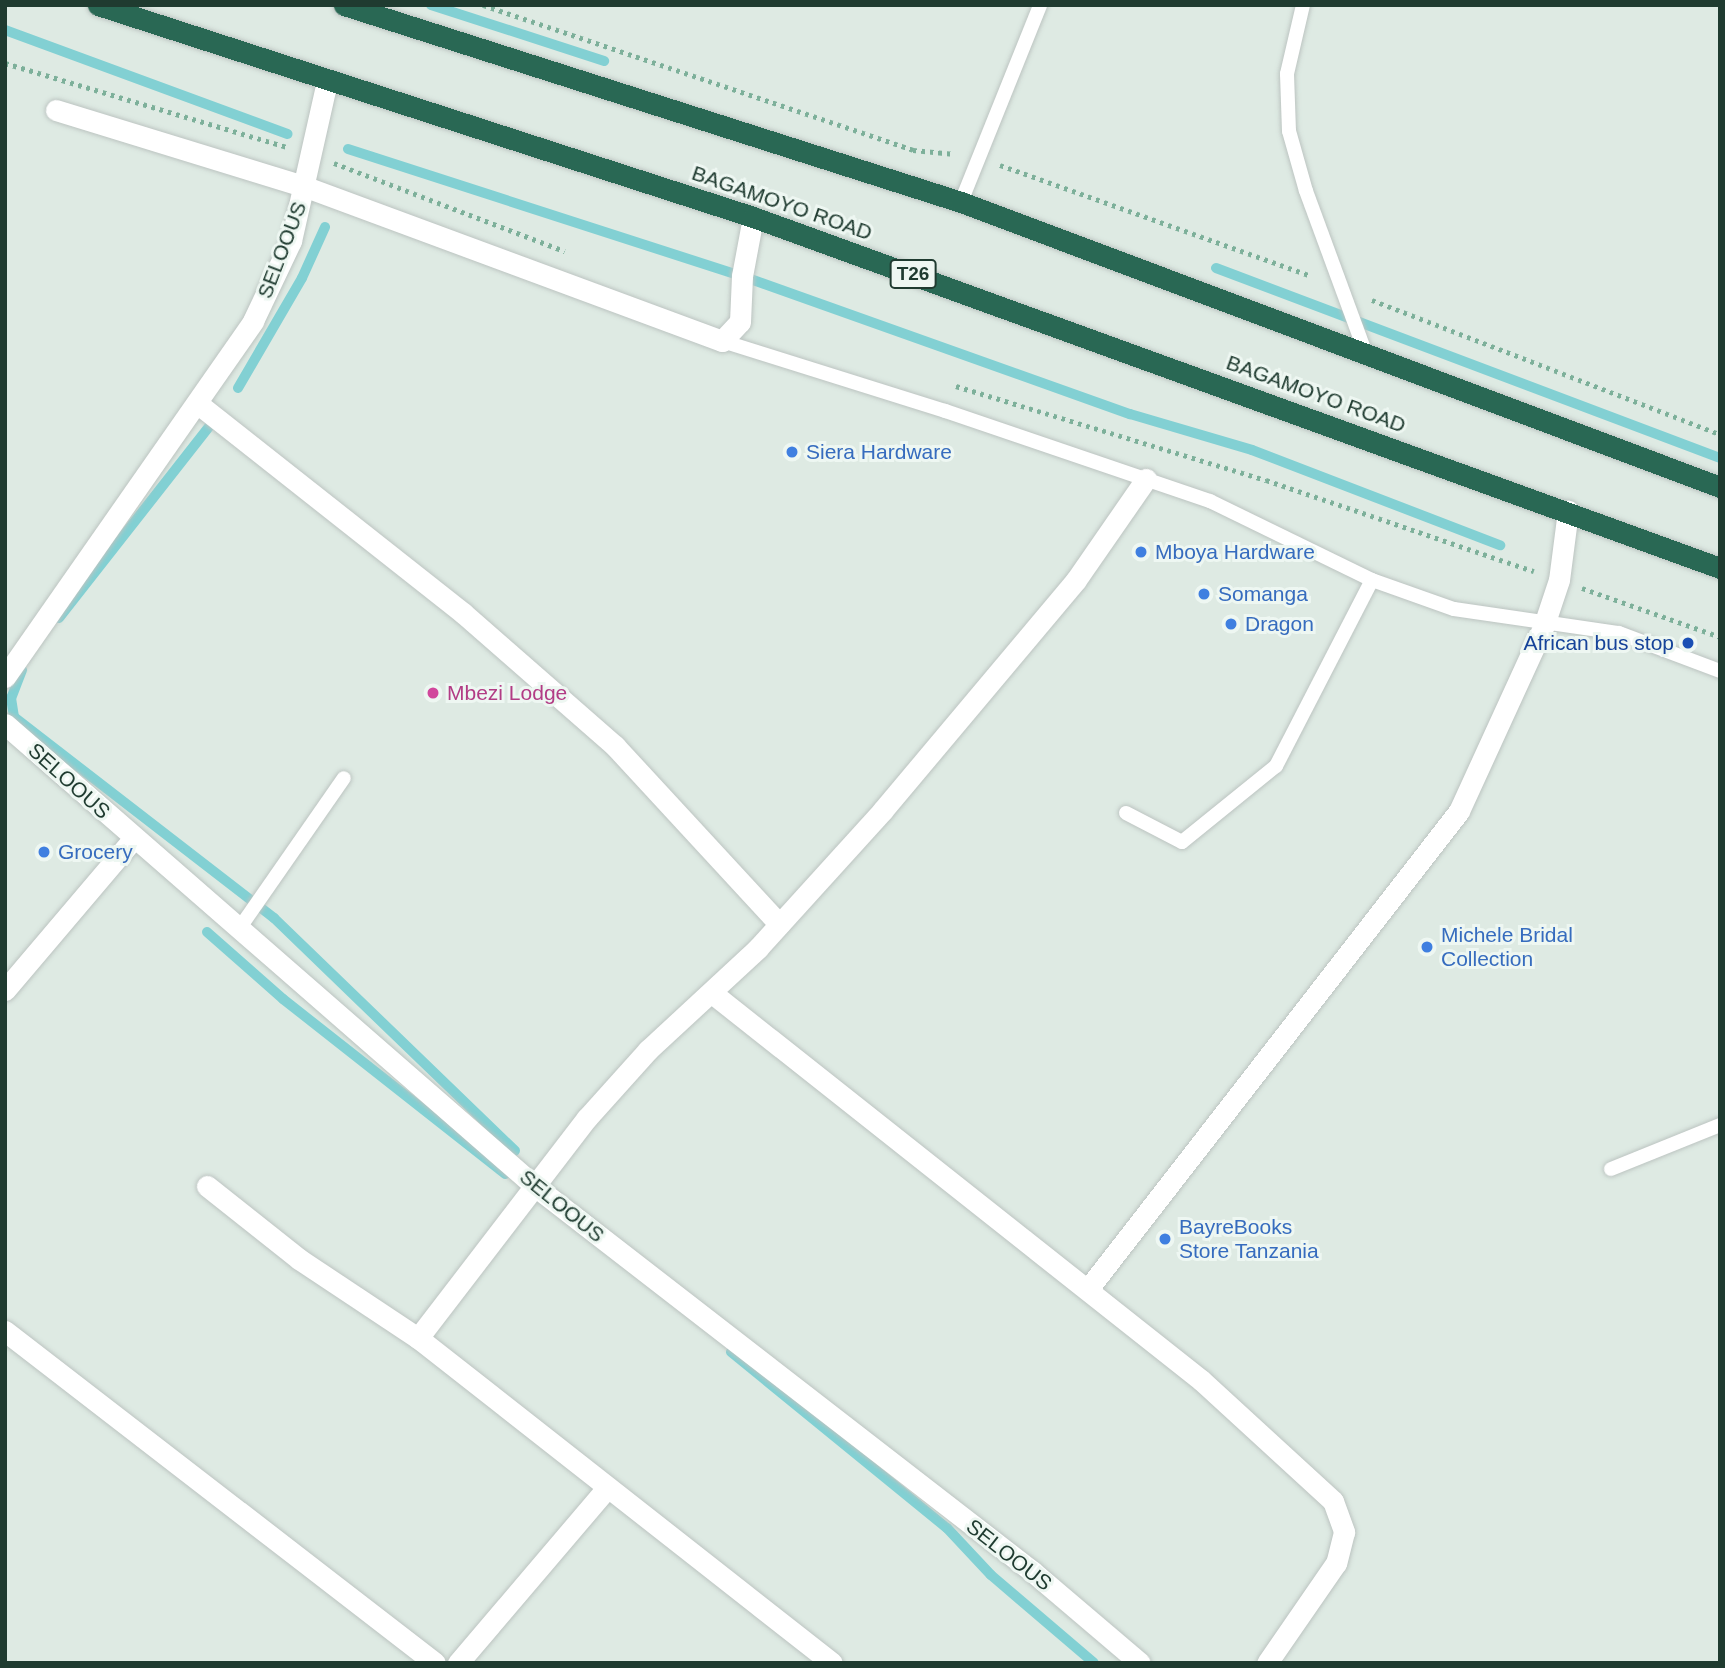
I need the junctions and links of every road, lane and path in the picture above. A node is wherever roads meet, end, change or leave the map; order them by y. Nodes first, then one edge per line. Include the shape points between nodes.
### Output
1 (98, 5) edge
2 (344, 5) edge
3 (482, 5) edge
4 (1040, 5) edge
5 (1303, 5) edge
6 (5, 63) edge
7 (327, 82) junction
8 (56, 110) dead end
9 (313, 155) junction
10 (977, 156) junction
11 (306, 187) junction
12 (961, 202) junction
13 (753, 217) junction
14 (570, 253) dead end
15 (722, 341) junction
16 (1366, 354) junction
17 (950, 385) dead end
18 (197, 403) junction
19 (1146, 480) junction
20 (1720, 487) edge
21 (1568, 511) junction
22 (1720, 568) edge
23 (1372, 580) junction
24 (1559, 580) junction
25 (1544, 625) junction
26 (1720, 637) edge
27 (1720, 671) edge
28 (5, 677) edge
29 (5, 724) edge
30 (344, 778) dead end
31 (1126, 813) dead end
32 (134, 838) junction
33 (779, 924) junction
34 (241, 926) junction
35 (5, 990) edge
36 (712, 993) junction
37 (1720, 1125) edge
38 (1611, 1169) dead end
39 (207, 1186) dead end
40 (536, 1187) junction
41 (1088, 1289) junction
42 (5, 1331) edge
43 (418, 1338) junction
44 (606, 1489) junction
45 (435, 1663) edge
46 (457, 1663) edge
47 (832, 1663) edge
48 (1140, 1663) edge
49 (1267, 1663) edge

1 - 7 highway, BAGAMOYO ROAD / T26
2 - 12 highway
3 - 10 path via 913,150
4 - 10 lane
5 - 16 lane via 1287,74 1289,131 1306,191
6 - 9 path
7 - 9 street, SELOOUS
7 - 13 highway, BAGAMOYO ROAD / T26
8 - 11 street
9 - 11 street, SELOOUS
9 - 14 path
10 - 12 lane
11 - 15 street
11 - 18 street, SELOOUS via 291,241 253,321
12 - 16 highway
13 - 15 street via 742,276 740,322
13 - 21 highway, BAGAMOYO ROAD / T26
15 - 19 lane
16 - 20 highway
17 - 24 path via 1266,480
18 - 28 street, SELOOUS
18 - 33 street via 463,613 615,746
19 - 23 lane via 1210,501
19 - 33 street via 1067,590 883,810
21 - 22 highway, BAGAMOYO ROAD / T26
21 - 24 street
23 - 25 lane via 1454,609
23 - 31 lane via 1276,766 1182,842
24 - 25 street
24 - 26 path
25 - 27 lane via 1619,633
25 - 41 street via 1459,811
29 - 32 street, SELOOUS
30 - 34 lane
32 - 34 street, SELOOUS
32 - 35 street
33 - 36 street
34 - 40 street, SELOOUS
36 - 40 street via 648,1050 587,1118
36 - 41 street
37 - 38 lane
39 - 43 street via 299,1259
40 - 43 street
40 - 48 street, SELOOUS via 1033,1572
41 - 49 street via 1201,1380 1333,1501 1344,1532 1336,1563
42 - 45 street
43 - 44 street
44 - 46 street
44 - 47 street

